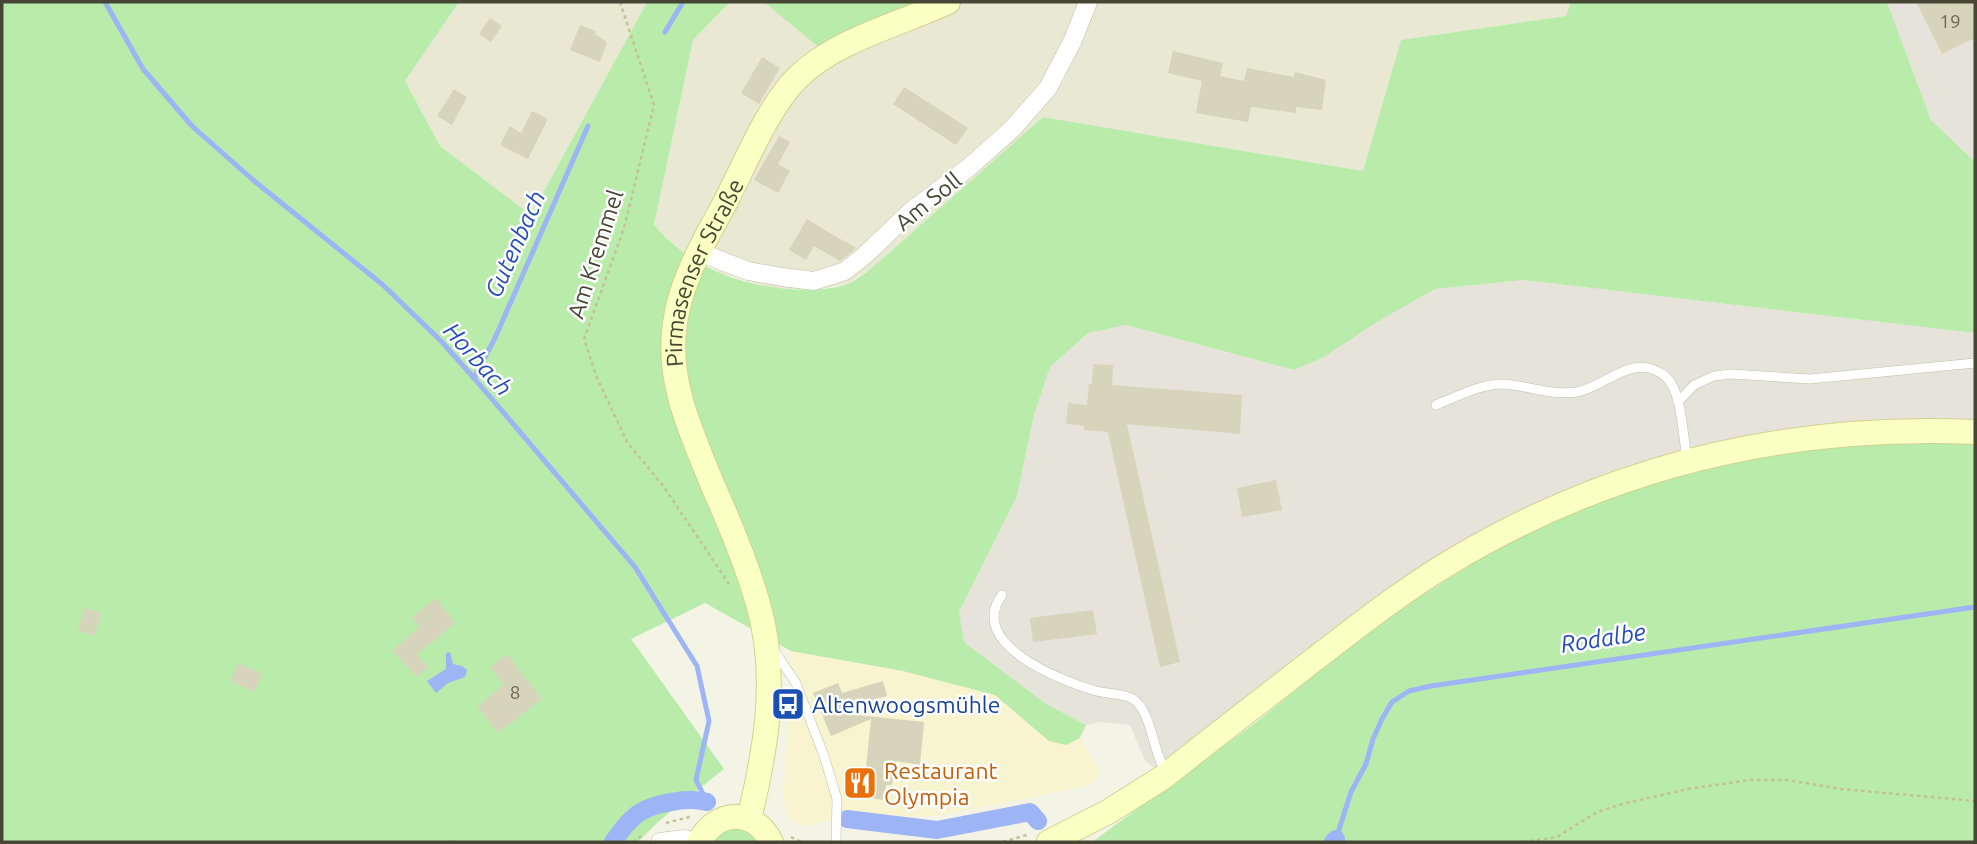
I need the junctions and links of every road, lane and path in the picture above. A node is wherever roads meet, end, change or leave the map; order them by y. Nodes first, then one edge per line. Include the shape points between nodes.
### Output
1 (620, 2) edge
2 (948, 2) edge
3 (1088, 2) edge
4 (699, 252) junction
5 (1975, 363) edge
6 (1678, 402) junction
7 (1436, 405) dead end
8 (1975, 432) edge
9 (1687, 460) junction
10 (729, 585) dead end
11 (1002, 595) dead end
12 (766, 639) junction
13 (1167, 774) junction
14 (1975, 801) edge
15 (749, 819) junction
16 (1043, 837) edge
17 (660, 842) edge
18 (699, 842) edge
19 (771, 842) edge
20 (836, 842) edge
21 (1003, 842) edge
22 (1523, 842) edge

1 - 10 path, Am Kremmel via 654,105 624,228 584,338 627,442 664,487
2 - 4 main road, Pirmasenser Straße via 855,41 797,78 769,119
3 - 4 street, Am Soll via 1048,88 1012,129 845,271 814,281 748,271
4 - 12 main road, Pirmasenser Straße via 685,281 674,323 679,397 748,573
5 - 6 lane via 1810,379 1714,376 1694,385
6 - 7 lane via 1666,377 1639,367 1580,391 1490,385
6 - 9 lane
8 - 9 main road via 1824,436
9 - 13 main road via 1603,487 1525,520 1447,564 1399,595
11 - 13 lane via 993,614 1004,643 1043,669 1135,700
12 - 15 main road, Pirmasenser Straße via 767,731
12 - 20 lane, Pirmasenser Straße via 796,684 824,756 838,808
13 - 16 main road via 1108,812
14 - 22 path via 1787,780 1749,780 1626,803 1597,812 1557,837
15 - 18 main road via 725,818 714,823
15 - 19 main road
16 - 21 path
17 - 18 street

